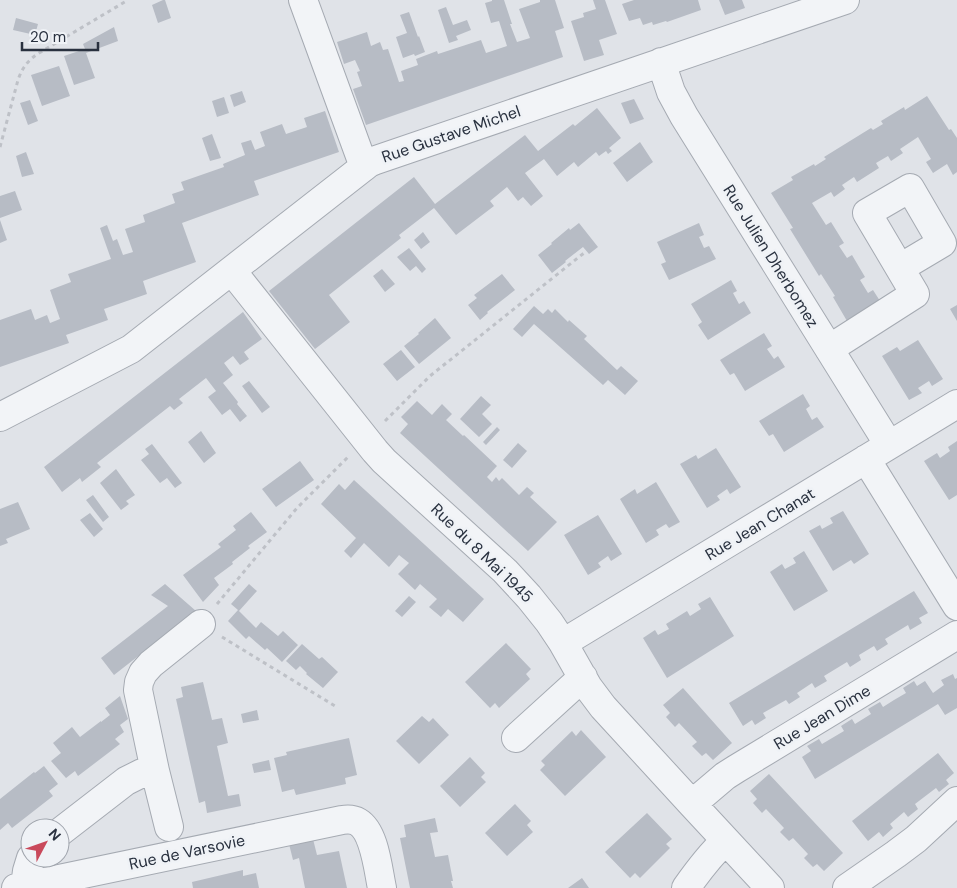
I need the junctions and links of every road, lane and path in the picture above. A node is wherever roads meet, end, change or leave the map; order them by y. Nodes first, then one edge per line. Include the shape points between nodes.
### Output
1 (128, 0) edge
2 (303, 0) edge
3 (845, 0) edge
4 (661, 62) junction
5 (0, 147) edge
6 (364, 167) junction
7 (584, 253) dead end
8 (900, 268) dead end
9 (232, 271) junction
10 (829, 349) junction
11 (957, 404) edge
12 (0, 417) edge
13 (365, 440) junction
14 (889, 446) junction
15 (866, 460) junction
16 (957, 606) edge
17 (201, 624) junction
18 (957, 635) edge
19 (563, 643) junction
20 (583, 677) junction
21 (335, 706) dead end
22 (516, 738) dead end
23 (155, 770) junction
24 (957, 801) edge
25 (692, 804) junction
26 (70, 824) edge
27 (169, 827) dead end
28 (725, 840) junction
29 (28, 868) edge
30 (21, 887) edge
31 (382, 888) edge
32 (686, 888) edge
33 (770, 888) edge
34 (847, 888) edge

1 - 5 path via 25,64
2 - 6 street
3 - 4 street, Rue Gustave Michel
4 - 6 street, Rue Gustave Michel via 376,160
4 - 10 street, Rue Julien Dherbomez via 680,110
6 - 9 street, Rue Gustave Michel
7 - 13 path via 430,376
8 - 10 street via 915,294
9 - 12 street, Rue Gustave Michel via 131,349
9 - 13 street, Rue du 8 Mai 1945
10 - 14 street, Rue Julien Dherbomez
11 - 14 street, Rue Jean Chanat
13 - 17 path via 297,508
13 - 19 street, Rue du 8 Mai 1945 via 505,571 540,610
14 - 15 street, Rue Jean Chanat
15 - 16 street
15 - 19 street, Rue Jean Chanat
17 - 21 path
17 - 23 street via 151,664 139,682
18 - 25 street, Rue Jean Dime via 736,769
19 - 20 street, Rue du 8 Mai 1945
20 - 22 street
20 - 25 street, Rue du 8 Mai 1945 via 603,707
23 - 26 street via 126,781
23 - 27 street
24 - 34 street via 916,839
25 - 28 street, Rue du 8 Mai 1945
28 - 32 street
28 - 33 street, Rue du 8 Mai 1945
29 - 30 street
30 - 31 street, Rue de Varsovie via 350,819 358,822 369,834

